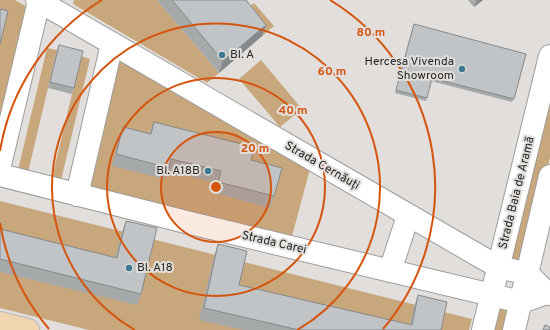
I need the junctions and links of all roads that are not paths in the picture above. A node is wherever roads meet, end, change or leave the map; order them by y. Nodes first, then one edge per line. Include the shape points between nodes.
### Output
1 (47, 3) edge
2 (112, 44) junction
3 (550, 56) edge
4 (0, 165) edge
5 (0, 175) edge
6 (550, 176) edge
7 (77, 195) junction
8 (408, 216) junction
9 (499, 267) junction
10 (390, 271) junction
11 (528, 274) junction
12 (548, 294) edge
13 (492, 296) junction
14 (521, 302) junction
15 (0, 323) edge
16 (28, 330) edge
17 (483, 330) edge
18 (514, 330) edge

1 - 2 street, Strada Cernăuți
1 - 4 street via 34,24
2 - 7 street
2 - 8 street, Strada Cernăuți
3 - 9 street, Strada Baia de Aramă
5 - 7 street, Strada Carei
6 - 11 street
7 - 10 street, Strada Carei
8 - 9 street, Strada Cernăuți
8 - 10 street
9 - 11 street, Strada Cernăuți
9 - 13 street, Strada Baia de Aramă
10 - 13 street, Strada Carei
11 - 12 street
11 - 14 street
12 - 14 street
13 - 14 street, Strada Carei
13 - 17 street, Strada Baia de Aramă
14 - 18 street
15 - 16 main road

